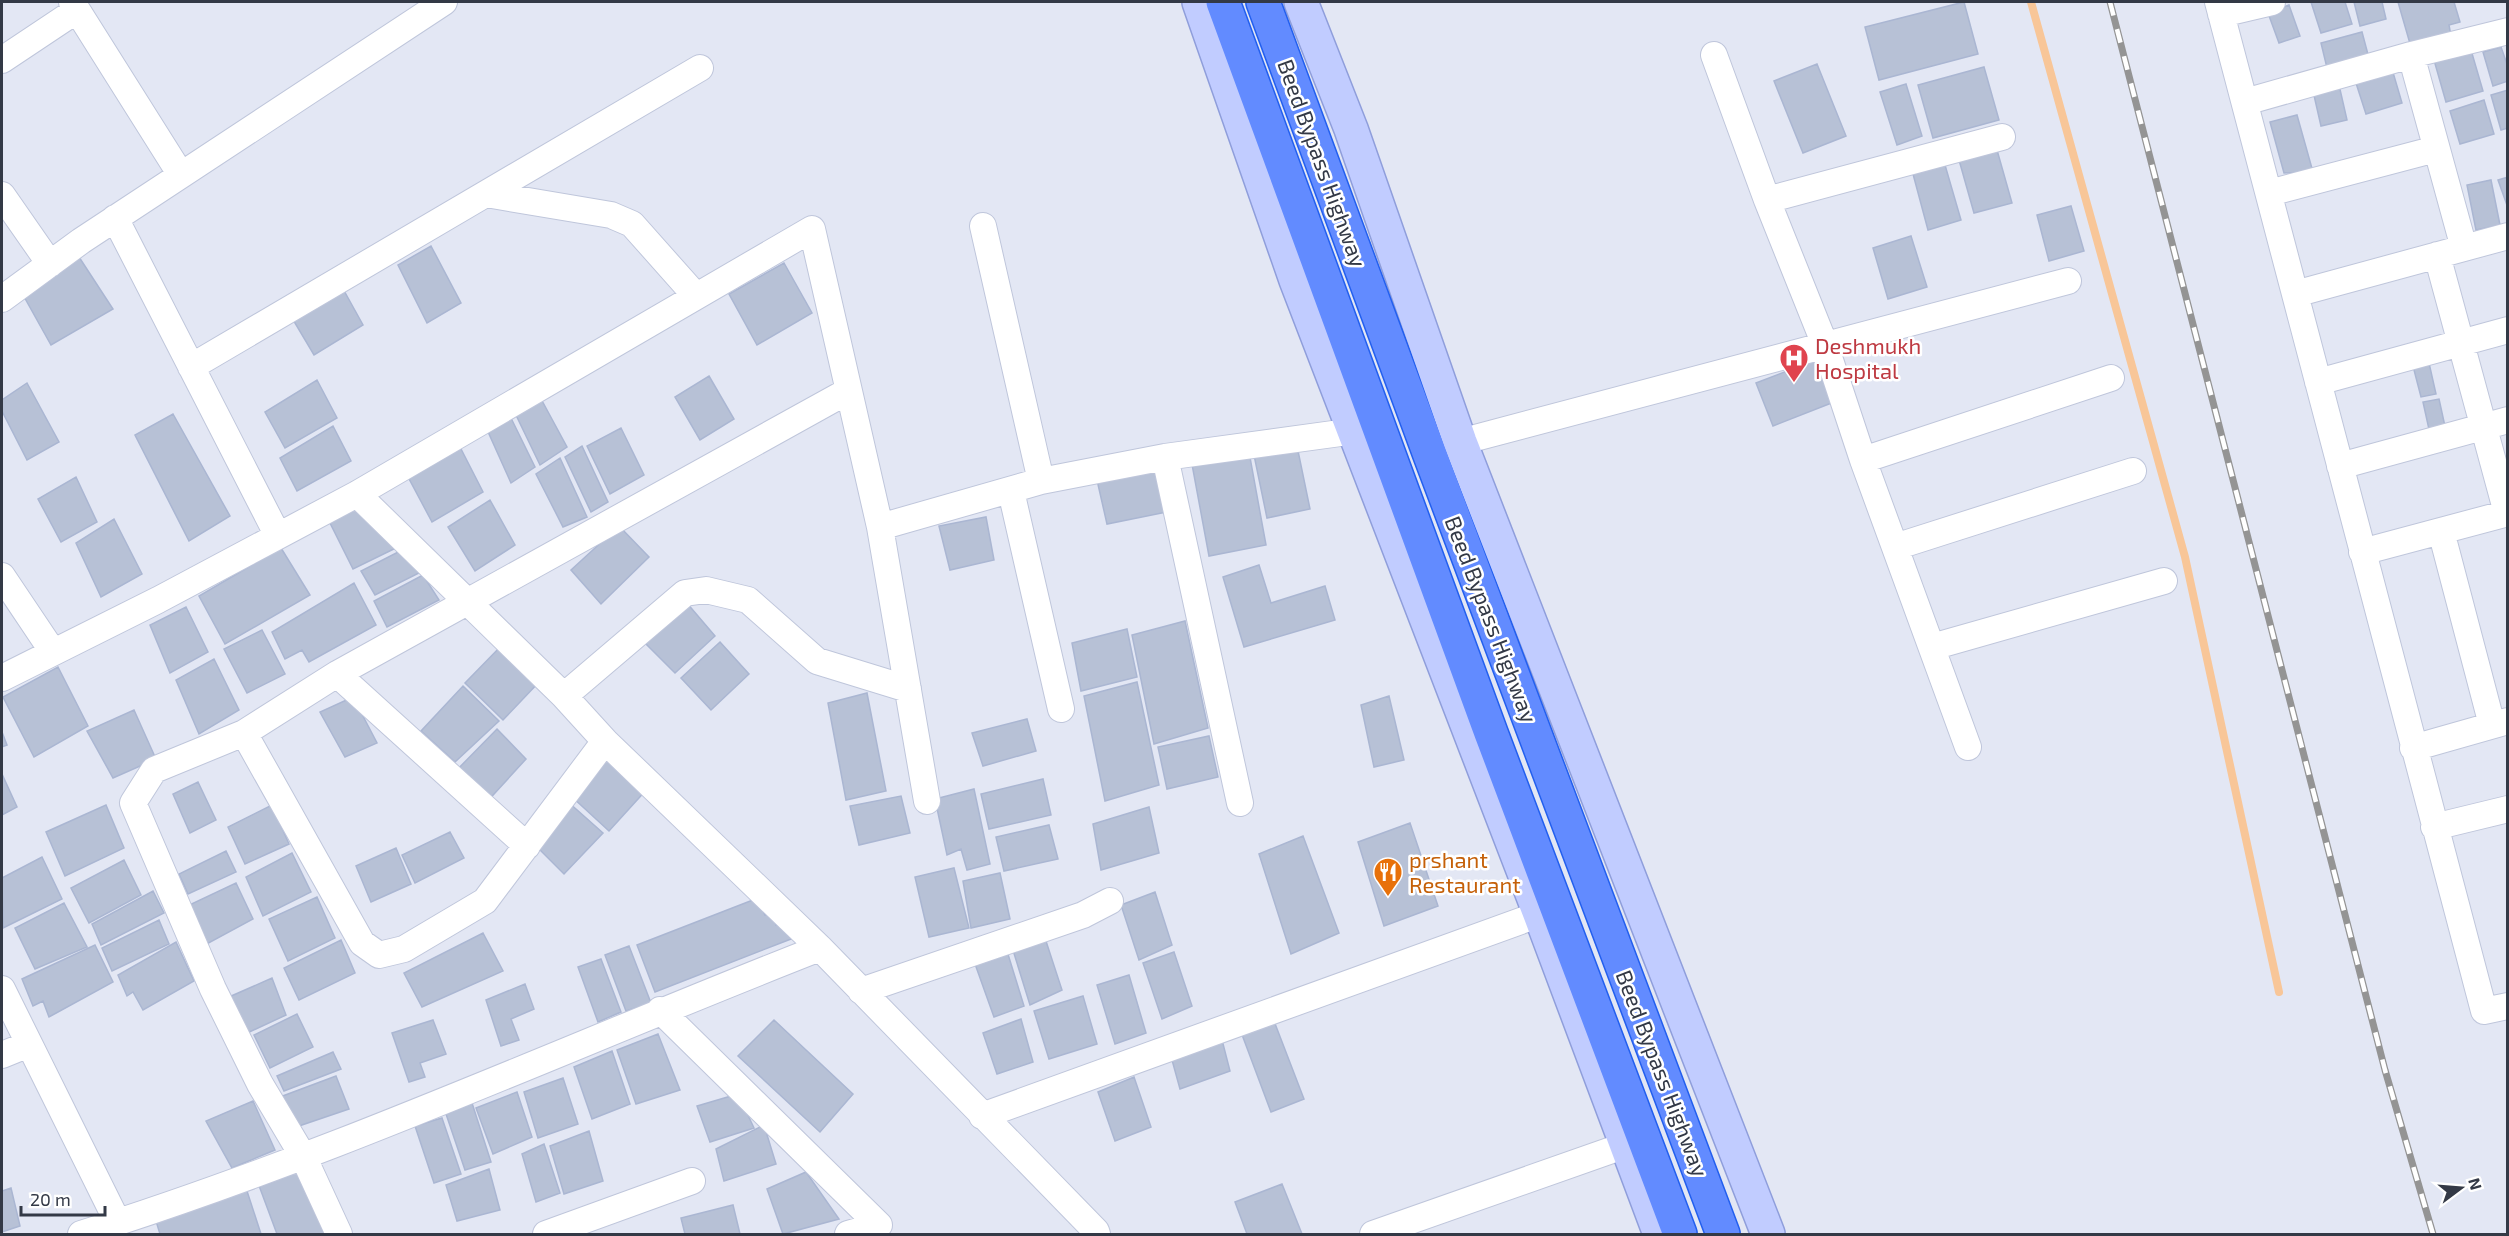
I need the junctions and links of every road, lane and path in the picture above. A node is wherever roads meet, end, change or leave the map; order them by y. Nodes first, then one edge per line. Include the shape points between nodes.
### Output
1 (444, 2) edge
2 (1263, 2) edge
3 (1301, 2) edge
4 (2272, 2) edge
5 (75, 6) edge
6 (2219, 8) edge
7 (1214, 10) edge
8 (2507, 34) edge
9 (1714, 55) dead end
10 (2411, 55) junction
11 (2, 60) edge
12 (700, 68) dead end
13 (2245, 102) junction
14 (2002, 137) dead end
15 (2436, 149) junction
16 (181, 175) junction
17 (2269, 193) junction
18 (486, 194) junction
19 (2, 195) edge
20 (1767, 200) junction
21 (115, 218) junction
22 (983, 226) dead end
23 (2508, 236) edge
24 (2464, 248) junction
25 (2437, 255) junction
26 (50, 264) junction
27 (2068, 281) dead end
28 (2295, 294) junction
29 (696, 296) junction
30 (2, 299) edge
31 (2508, 330) edge
32 (2461, 343) junction
33 (1825, 345) junction
34 (191, 367) junction
35 (2111, 378) dead end
36 (2318, 382) junction
37 (848, 392) junction
38 (1363, 418) junction
39 (2496, 423) edge
40 (1460, 442) junction
41 (1165, 457) junction
42 (1863, 460) junction
43 (2340, 466) junction
44 (2133, 471) dead end
45 (1041, 482) junction
46 (1011, 491) junction
47 (357, 494) junction
48 (2507, 513) edge
49 (880, 527) junction
50 (2441, 531) junction
51 (278, 536) junction
52 (1895, 547) junction
53 (2362, 552) junction
54 (2, 576) edge
55 (2164, 581) dead end
56 (467, 602) junction
57 (1932, 647) junction
58 (53, 652) junction
59 (337, 674) junction
60 (2, 678) edge
61 (908, 689) junction
62 (564, 696) junction
63 (1061, 709) dead end
64 (2500, 723) edge
65 (244, 733) junction
66 (605, 741) junction
67 (1968, 747) dead end
68 (2413, 748) junction
69 (927, 801) dead end
70 (1240, 803) dead end
71 (2508, 809) edge
72 (2434, 827) junction
73 (527, 846) junction
74 (1110, 901) dead end
75 (1540, 914) junction
76 (820, 948) junction
77 (2, 988) edge
78 (861, 991) junction
79 (2508, 1006) edge
80 (660, 1010) junction
81 (29, 1044) junction
82 (2, 1055) edge
83 (982, 1116) junction
84 (1626, 1145) junction
85 (304, 1158) junction
86 (692, 1181) dead end
87 (118, 1223) junction
88 (81, 1234) edge
89 (339, 1234) edge
90 (546, 1234) edge
91 (848, 1234) edge
92 (1097, 1234) edge
93 (1373, 1234) edge
94 (1660, 1234) edge
95 (1680, 1234) edge
96 (1723, 1234) edge
97 (1768, 1234) edge

1 - 16 street
2 - 96 highway, Beed Bypass Highway
3 - 40 street via 1351,129
4 - 6 street
5 - 11 street
5 - 16 street
6 - 13 street
7 - 38 highway, Beed Bypass Highway
8 - 10 street
9 - 20 street
10 - 13 street
10 - 15 street
12 - 18 street
13 - 17 street
14 - 20 street
15 - 17 street
15 - 24 street
16 - 21 street
17 - 28 street
18 - 29 street via 611,215 632,224
18 - 34 street
19 - 26 street
20 - 33 street
21 - 26 street
21 - 34 street
22 - 45 street
23 - 24 street
24 - 25 street
25 - 28 street
25 - 32 street
26 - 30 street
27 - 33 street
28 - 36 street
29 - 37 street via 812,229
29 - 47 street
31 - 32 street
32 - 36 street
32 - 39 street
33 - 40 street
33 - 42 street
34 - 51 street
35 - 42 street
36 - 43 street
37 - 49 street
37 - 56 street
38 - 41 street
38 - 75 street
38 - 95 highway, Beed Bypass Highway via 1491,733
39 - 43 street
39 - 48 street
40 - 97 street
41 - 45 street
41 - 70 street
42 - 52 street
43 - 53 street
44 - 52 street
45 - 46 street
46 - 49 street
46 - 63 street
47 - 51 street
47 - 56 street
48 - 50 street
49 - 61 street
50 - 53 street
50 - 64 street
51 - 58 street
52 - 57 street
53 - 68 street
54 - 58 street
55 - 57 street
56 - 59 street
56 - 62 street
57 - 67 street
58 - 60 street
59 - 65 street
59 - 73 street
61 - 62 street via 817,661 748,600 706,590 686,593
61 - 69 street
62 - 66 street
64 - 68 street
65 - 73 street via 362,943 379,955 404,949 485,901
65 - 85 street via 154,770 133,803 213,989 260,1084
66 - 73 street
66 - 76 street
68 - 72 street
71 - 72 street
72 - 79 street via 2484,1011
74 - 78 street via 1083,915
75 - 83 street
75 - 84 street
76 - 78 street
76 - 80 street
77 - 81 street
78 - 83 street
80 - 85 street
80 - 91 street via 879,1225
81 - 82 street
81 - 87 street
83 - 92 street
84 - 93 street
84 - 94 street
85 - 87 street
85 - 89 street
86 - 90 street
87 - 88 street

